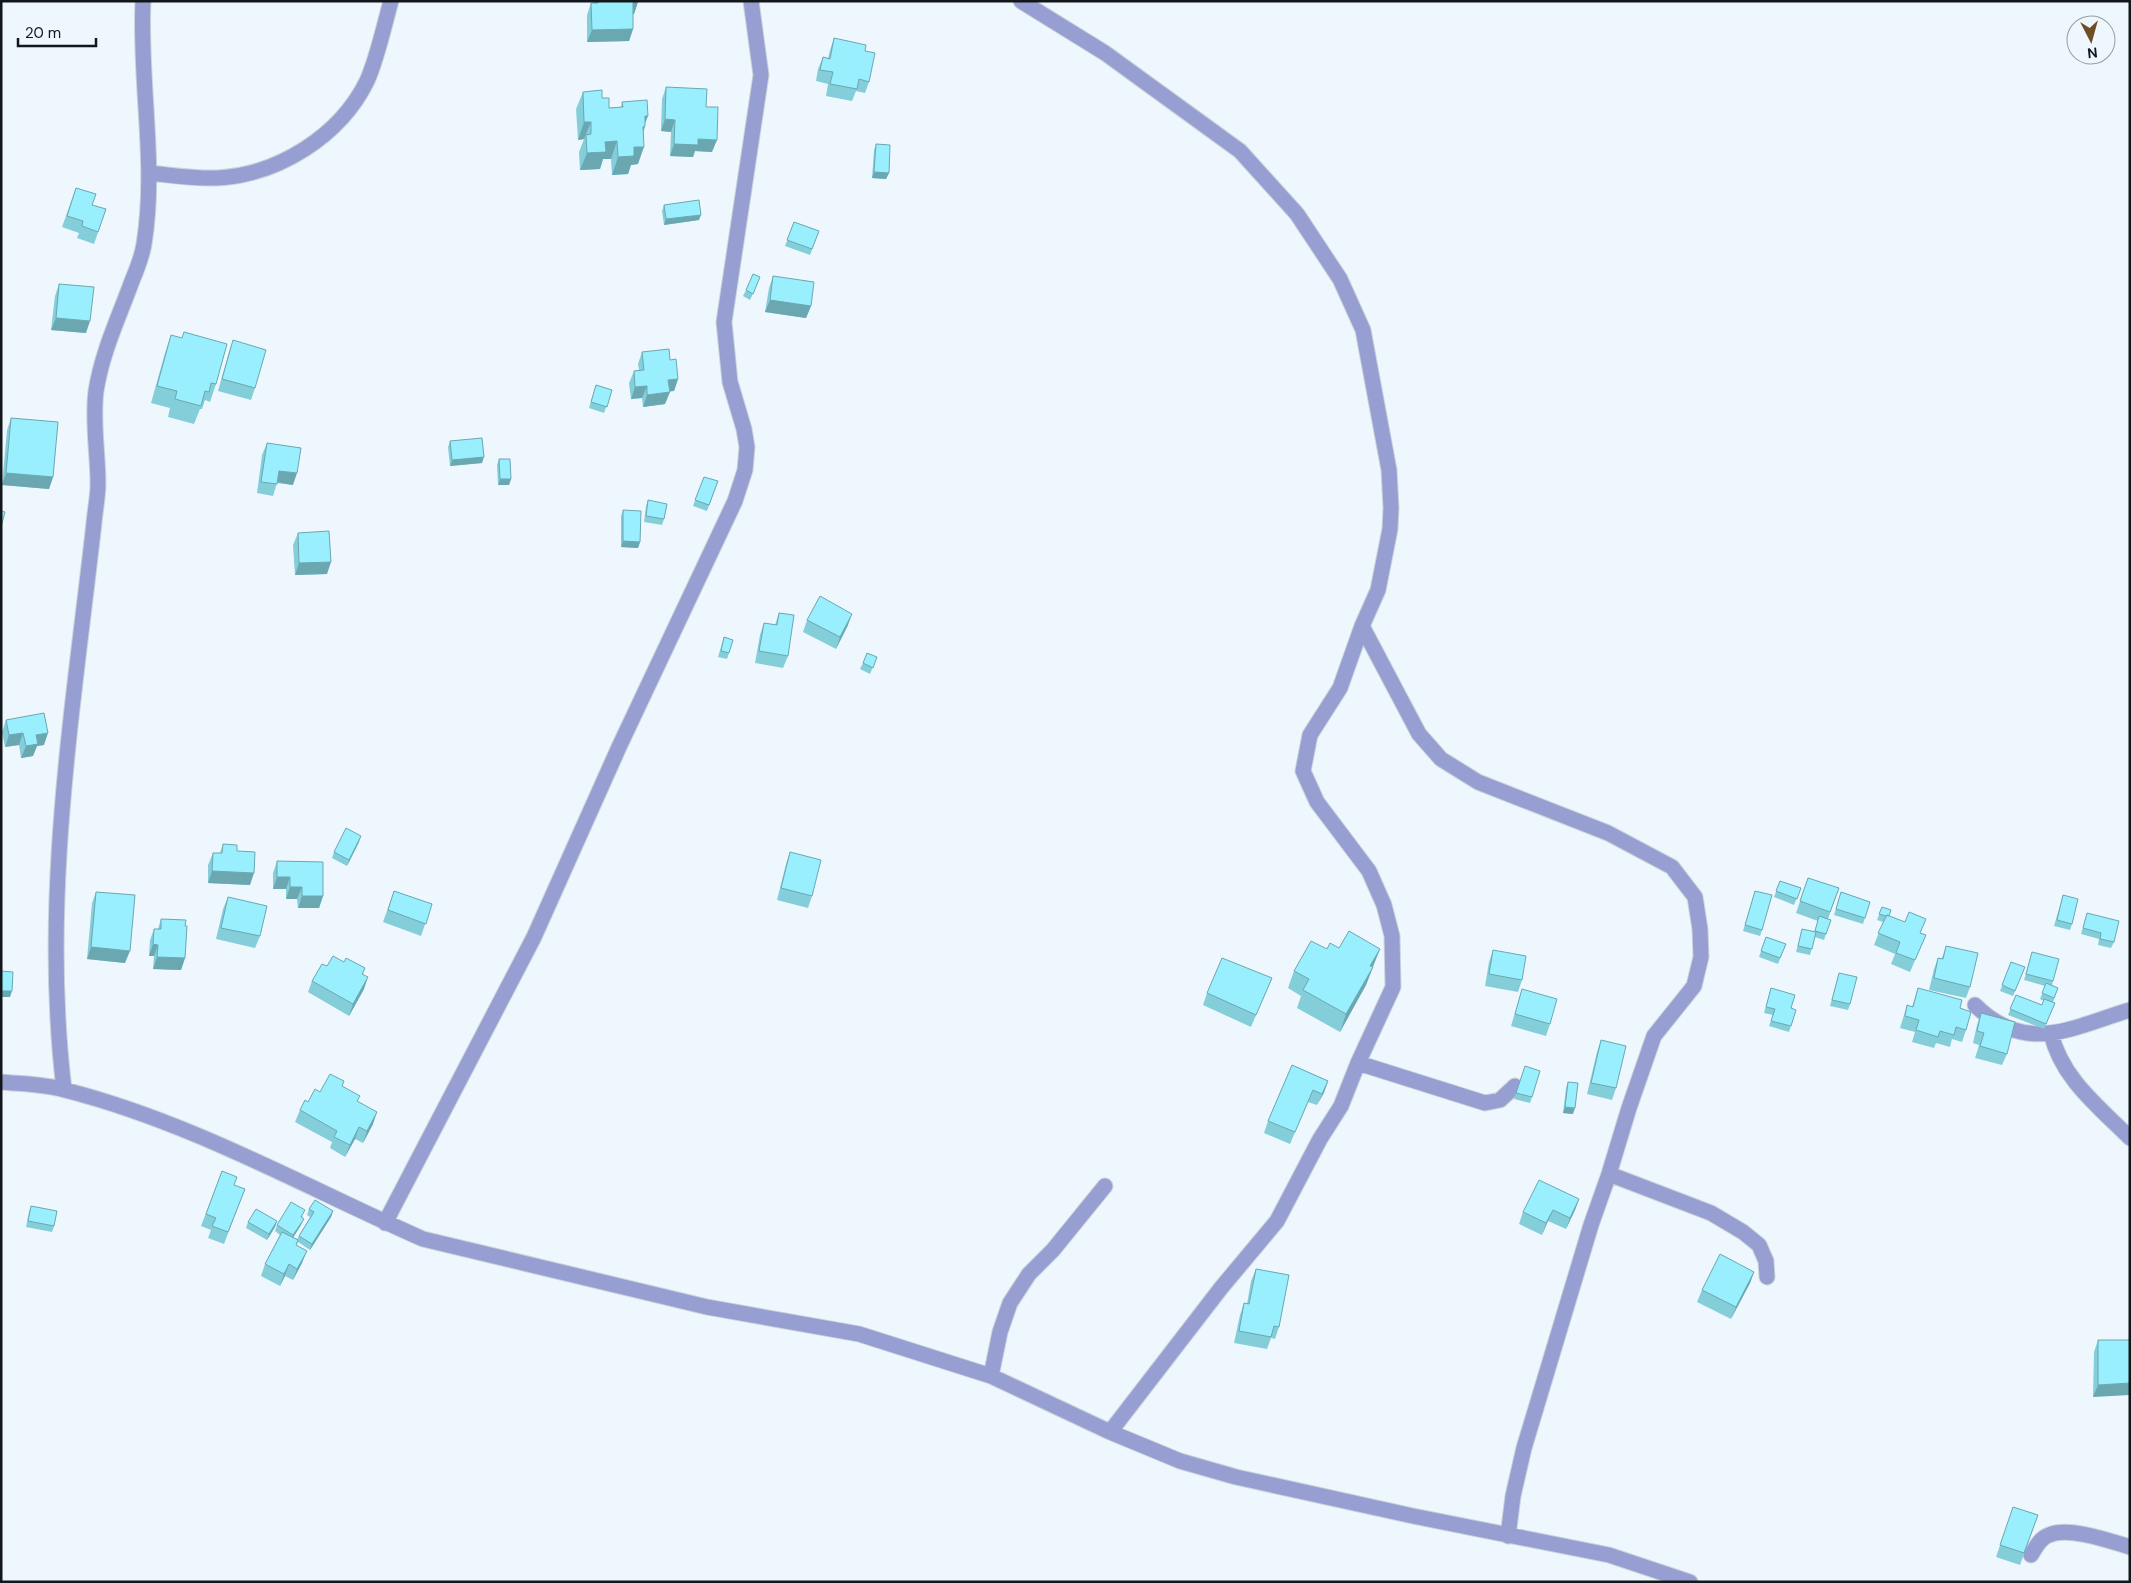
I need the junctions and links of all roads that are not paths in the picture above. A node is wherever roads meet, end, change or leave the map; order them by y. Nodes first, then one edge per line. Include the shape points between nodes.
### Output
1 (143, 1) edge
2 (391, 1) edge
3 (751, 1) edge
4 (1021, 1) edge
5 (149, 173) junction
6 (1362, 626) junction
7 (1976, 1005) dead end
8 (2130, 1010) edge
9 (2051, 1033) junction
10 (1358, 1063) junction
11 (1, 1082) edge
12 (1515, 1086) dead end
13 (64, 1089) junction
14 (2130, 1138) edge
15 (1609, 1174) junction
16 (1105, 1186) dead end
17 (385, 1223) junction
18 (1767, 1277) dead end
19 (991, 1376) junction
20 (1110, 1432) junction
21 (1508, 1536) junction
22 (2130, 1547) edge
23 (2031, 1555) dead end
24 (1690, 1582) edge

1 - 5 street
2 - 5 street via 368,80 351,109 323,136 290,158 255,171 217,178
3 - 17 street via 761,75 724,322 730,382 747,447 745,470 735,502 619,747 534,937
4 - 6 street via 1105,53 1240,151 1297,214 1340,279 1363,330 1389,470 1390,529 1378,590
5 - 13 street via 142,254 104,356 96,391 94,432 98,485 60,838 55,935
6 - 10 street via 1340,688 1310,735 1303,771 1317,802 1369,871 1384,905 1392,936 1393,987
6 - 15 street via 1418,734 1441,759 1478,782 1608,833 1672,867 1695,897 1701,957 1694,986 1654,1036
7 - 9 street via 1987,1016 2025,1034
8 - 9 street via 2088,1025
9 - 14 street via 2058,1058 2071,1079
10 - 12 street via 1485,1102 1500,1100
10 - 20 street via 1341,1106 1277,1221
11 - 13 street
13 - 17 street via 231,1148
15 - 18 street via 1711,1213 1742,1232 1759,1244 1766,1261
15 - 21 street via 1524,1448
16 - 19 street via 1029,1274 1010,1303
17 - 19 street via 423,1239 465,1250 706,1307 859,1334
19 - 20 street
20 - 21 street via 1180,1461 1236,1477
21 - 24 street via 1609,1555
22 - 23 street via 2074,1532 2062,1532 2044,1538

